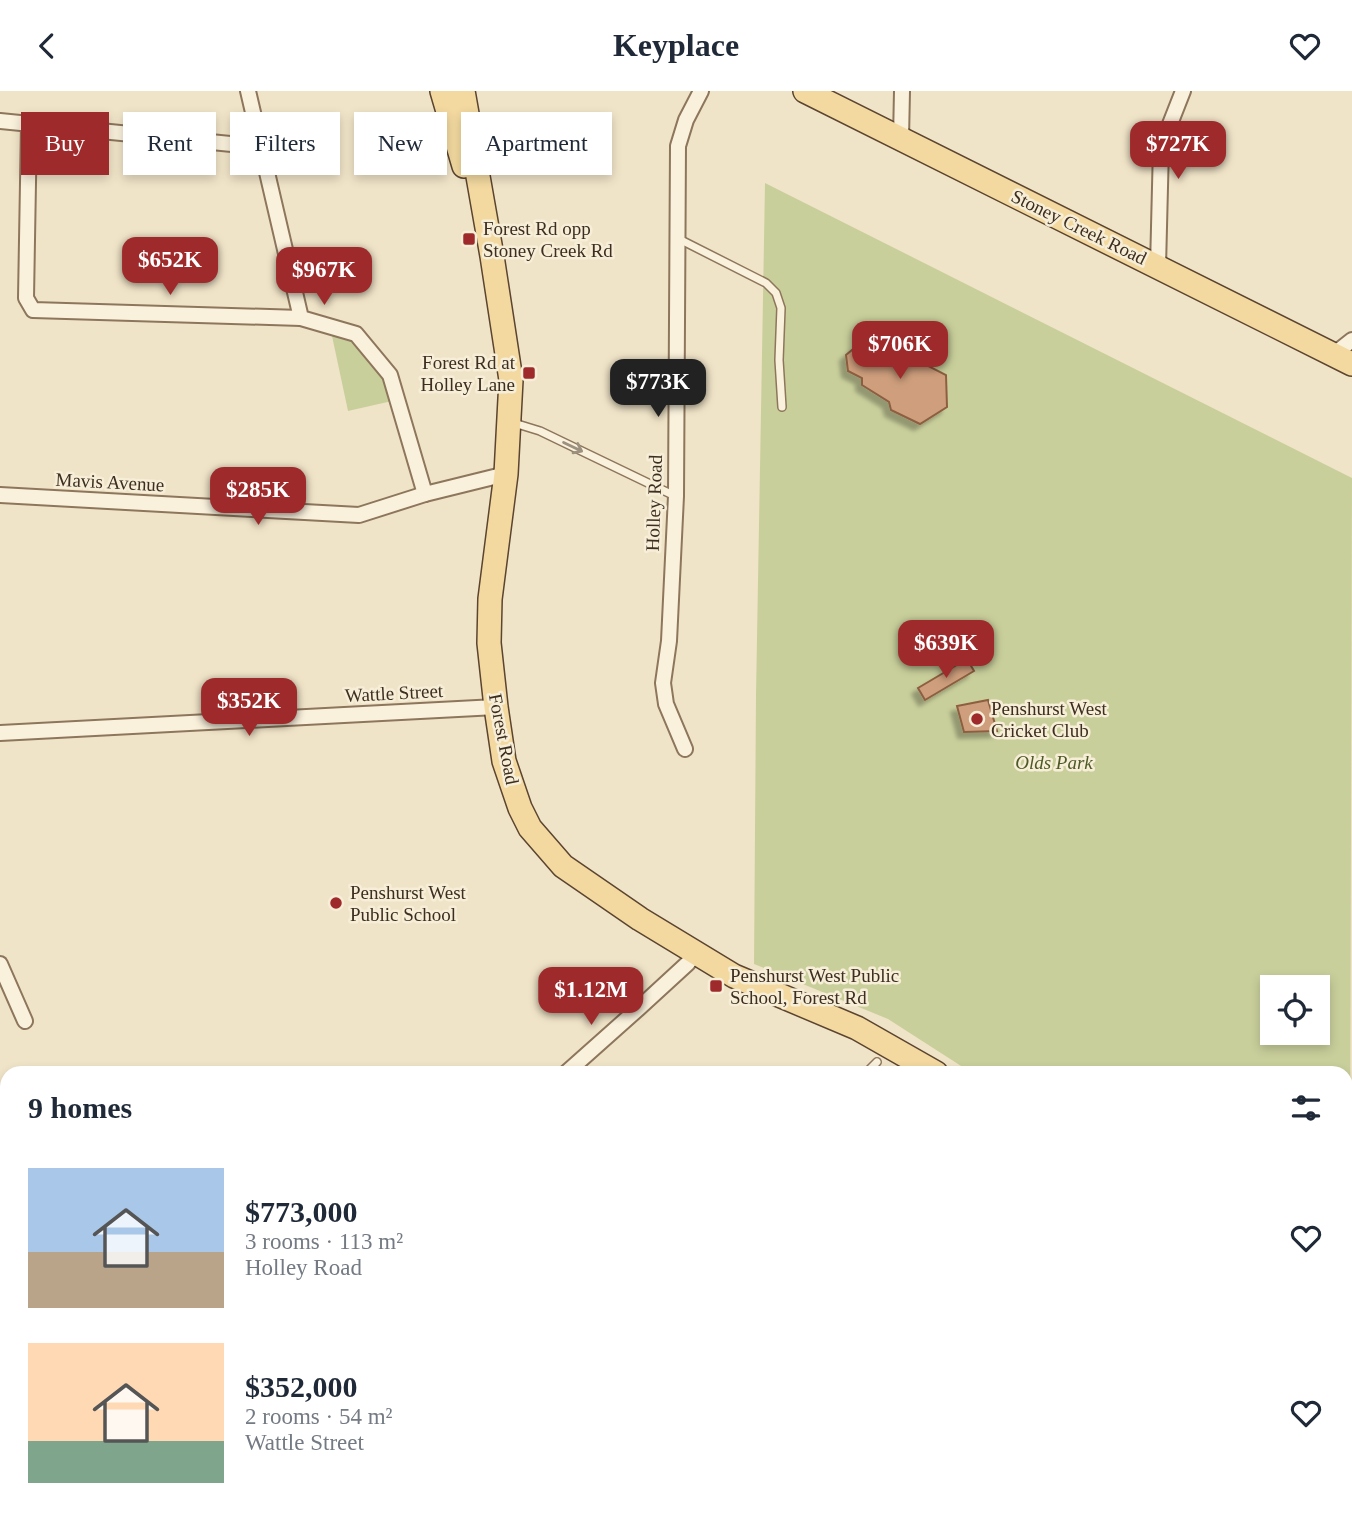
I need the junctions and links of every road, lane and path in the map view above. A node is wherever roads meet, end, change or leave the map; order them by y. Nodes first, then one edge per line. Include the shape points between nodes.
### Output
1 (248, 91) edge
2 (442, 91) edge
3 (463, 91) edge
4 (701, 91) edge
5 (805, 91) edge
6 (902, 91) edge
7 (1183, 91) edge
8 (253, 112) edge
9 (0, 121) edge
10 (21, 124) edge
11 (109, 133) edge
12 (901, 139) junction
13 (230, 144) edge
14 (28, 175) edge
15 (268, 175) edge
16 (677, 238) junction
17 (492, 256) junction
18 (1158, 267) junction
19 (301, 318) junction
20 (1352, 340) edge
21 (1343, 360) edge
22 (782, 407) dead end
23 (510, 422) junction
24 (506, 474) junction
25 (425, 493) junction
26 (0, 495) edge
27 (676, 496) junction
28 (496, 708) junction
29 (0, 733) edge
30 (685, 749) dead end
31 (695, 953) junction
32 (0, 964) edge
33 (25, 1021) dead end
34 (877, 1062) dead end
35 (580, 1066) edge
36 (873, 1066) edge
37 (924, 1066) edge

1 - 8 street
2 - 17 main road, Forest Road
3 - 17 main road, Forest Road
4 - 16 street, Holley Road via 678,146
5 - 12 main road, Stoney Creek Road
6 - 12 street
7 - 18 street via 1161,148
9 - 10 street
11 - 13 street
12 - 18 main road, Stoney Creek Road
14 - 19 street via 26,298 33,310
15 - 19 street
16 - 22 lane via 766,283 776,293 781,308
16 - 27 street, Holley Road
17 - 23 main road, Forest Road via 511,380
18 - 21 main road, Stoney Creek Road
19 - 25 street via 356,334 390,375
20 - 21 street
23 - 24 main road, Forest Road
23 -> 27 lane via 540,431
24 - 25 street, Mavis Avenue
24 - 28 main road, Forest Road via 489,619
25 - 26 street, Mavis Avenue via 359,515
27 - 30 street, Holley Road via 663,684 666,704
28 - 29 street, Wattle Street
28 - 31 main road, Forest Road via 514,793 546,849 585,883
31 - 35 street
31 - 37 main road, Forest Road via 766,992 857,1028
32 - 33 street
34 - 36 lane

